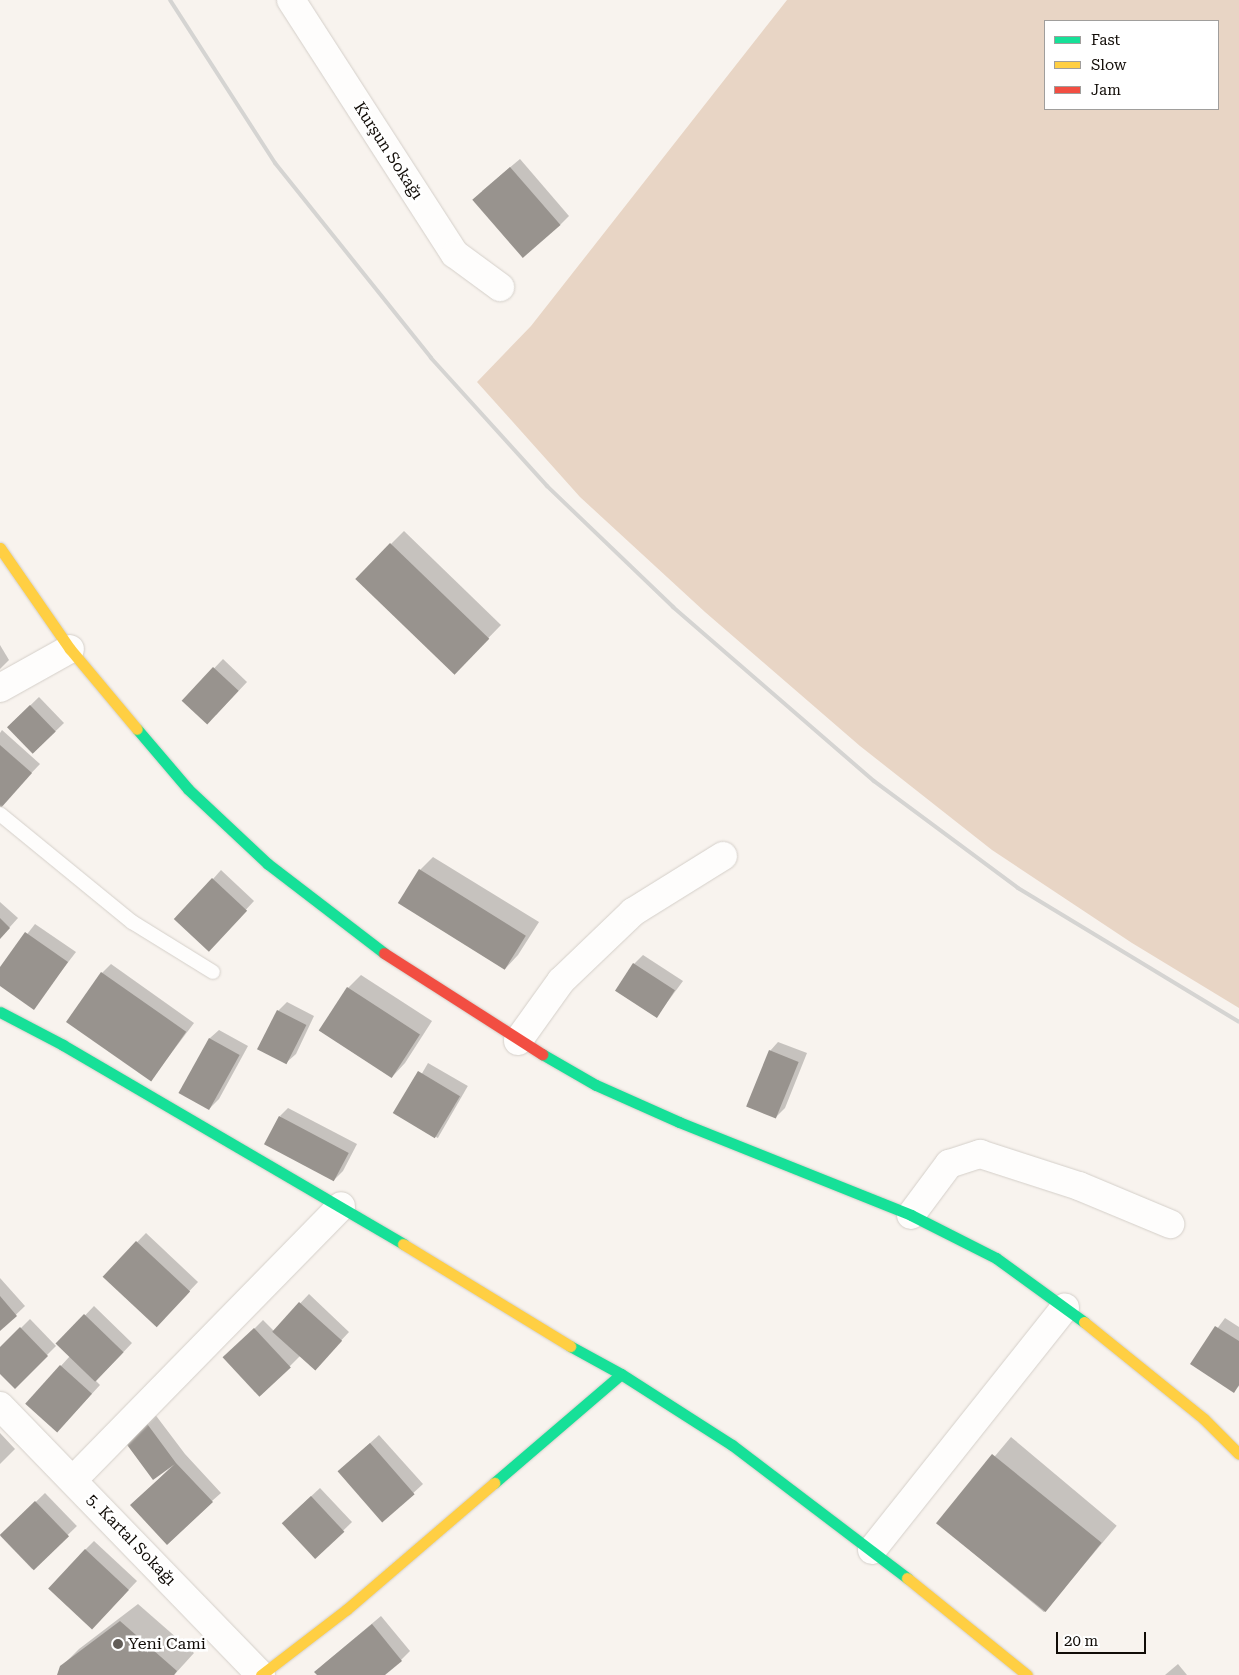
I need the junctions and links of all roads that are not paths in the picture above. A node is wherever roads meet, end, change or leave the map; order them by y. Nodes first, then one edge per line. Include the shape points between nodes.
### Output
1 (291, 0) edge
2 (500, 287) dead end
3 (0, 548) edge
4 (70, 649) junction
5 (0, 688) edge
6 (0, 814) edge
7 (723, 856) dead end
8 (213, 972) dead end
9 (0, 1012) edge
10 (518, 1041) junction
11 (341, 1206) junction
12 (911, 1215) junction
13 (1170, 1224) dead end
14 (1064, 1307) junction
15 (621, 1374) junction
16 (0, 1406) edge
17 (1239, 1454) edge
18 (73, 1480) junction
19 (872, 1550) junction
20 (261, 1675) edge
21 (1027, 1675) edge

1 - 2 street, Kurşun Sokağı via 455,254
3 - 4 street
4 - 5 street
4 - 10 street via 188,789 268,864 366,940
6 - 8 lane via 132,922
7 - 10 street via 633,912 561,982
9 - 11 street
10 - 12 street via 596,1085 663,1115
11 - 15 street via 547,1333
11 - 18 street
12 - 13 street via 949,1164 980,1154 1079,1186
12 - 14 street via 996,1258
14 - 17 street via 1204,1420
14 - 19 street
15 - 19 street via 732,1445
15 - 20 street via 354,1602
16 - 18 street, 5. Kartal Sokağı
18 - 20 street, 5. Kartal Sokağı
19 - 21 street

